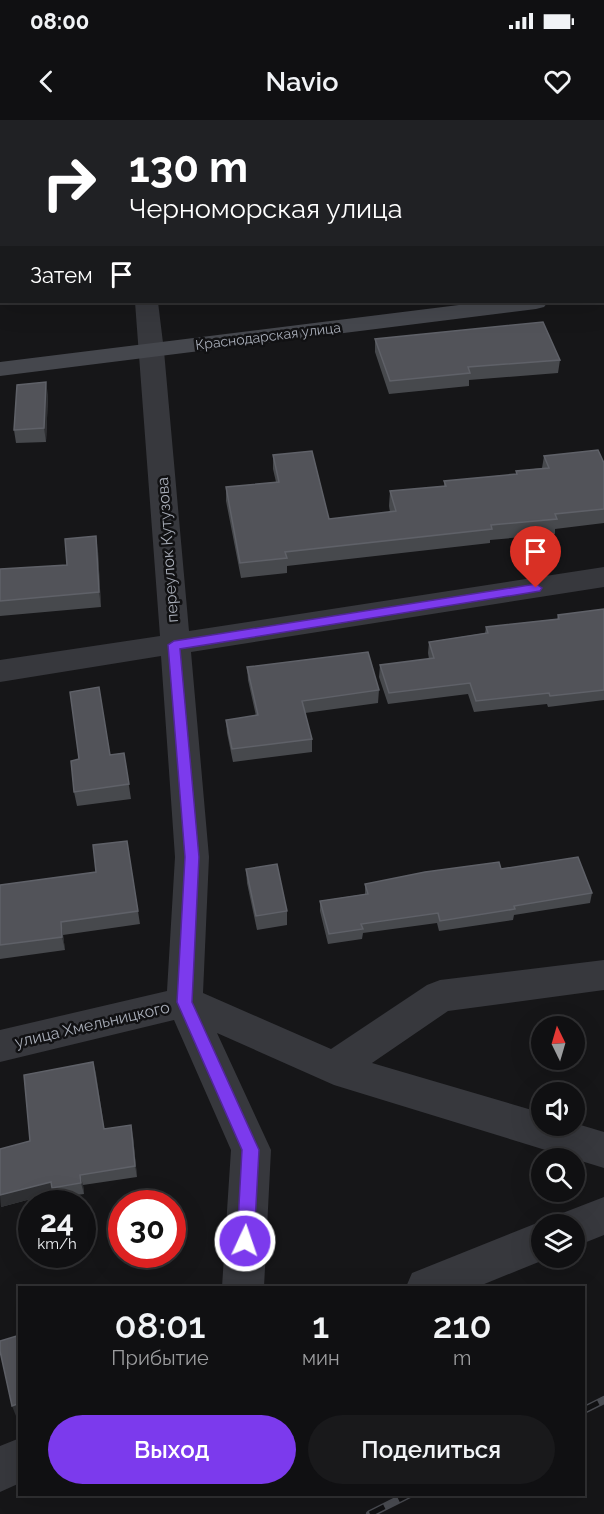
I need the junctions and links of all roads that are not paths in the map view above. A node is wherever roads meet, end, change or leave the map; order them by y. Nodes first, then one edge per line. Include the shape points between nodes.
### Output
1 (146, 303) edge
2 (528, 303) edge
3 (152, 351) junction
4 (0, 369) edge
5 (604, 578) edge
6 (174, 645) junction
7 (0, 671) edge
8 (604, 975) edge
9 (184, 1002) junction
10 (0, 1046) edge
11 (334, 1068) junction
12 (604, 1150) edge
13 (604, 1216) edge
14 (585, 1224) edge
15 (531, 1245) edge
16 (243, 1286) edge
17 (430, 1286) edge
18 (18, 1461) edge
19 (0, 1469) edge

1 - 3 street, переулок Кутузова
2 - 3 street, Краснодарская улица
3 - 4 street, Краснодарская улица
3 - 6 street, переулок Кутузова
5 - 6 street
6 - 7 street
6 - 9 street, переулок Кутузова via 192,857
8 - 11 street via 440,996
9 - 10 street, улица Хмельницкого
9 - 11 street
9 - 16 street, переулок Кутузова via 250,1150
11 - 12 street
13 - 14 street
15 - 17 street
18 - 19 street

